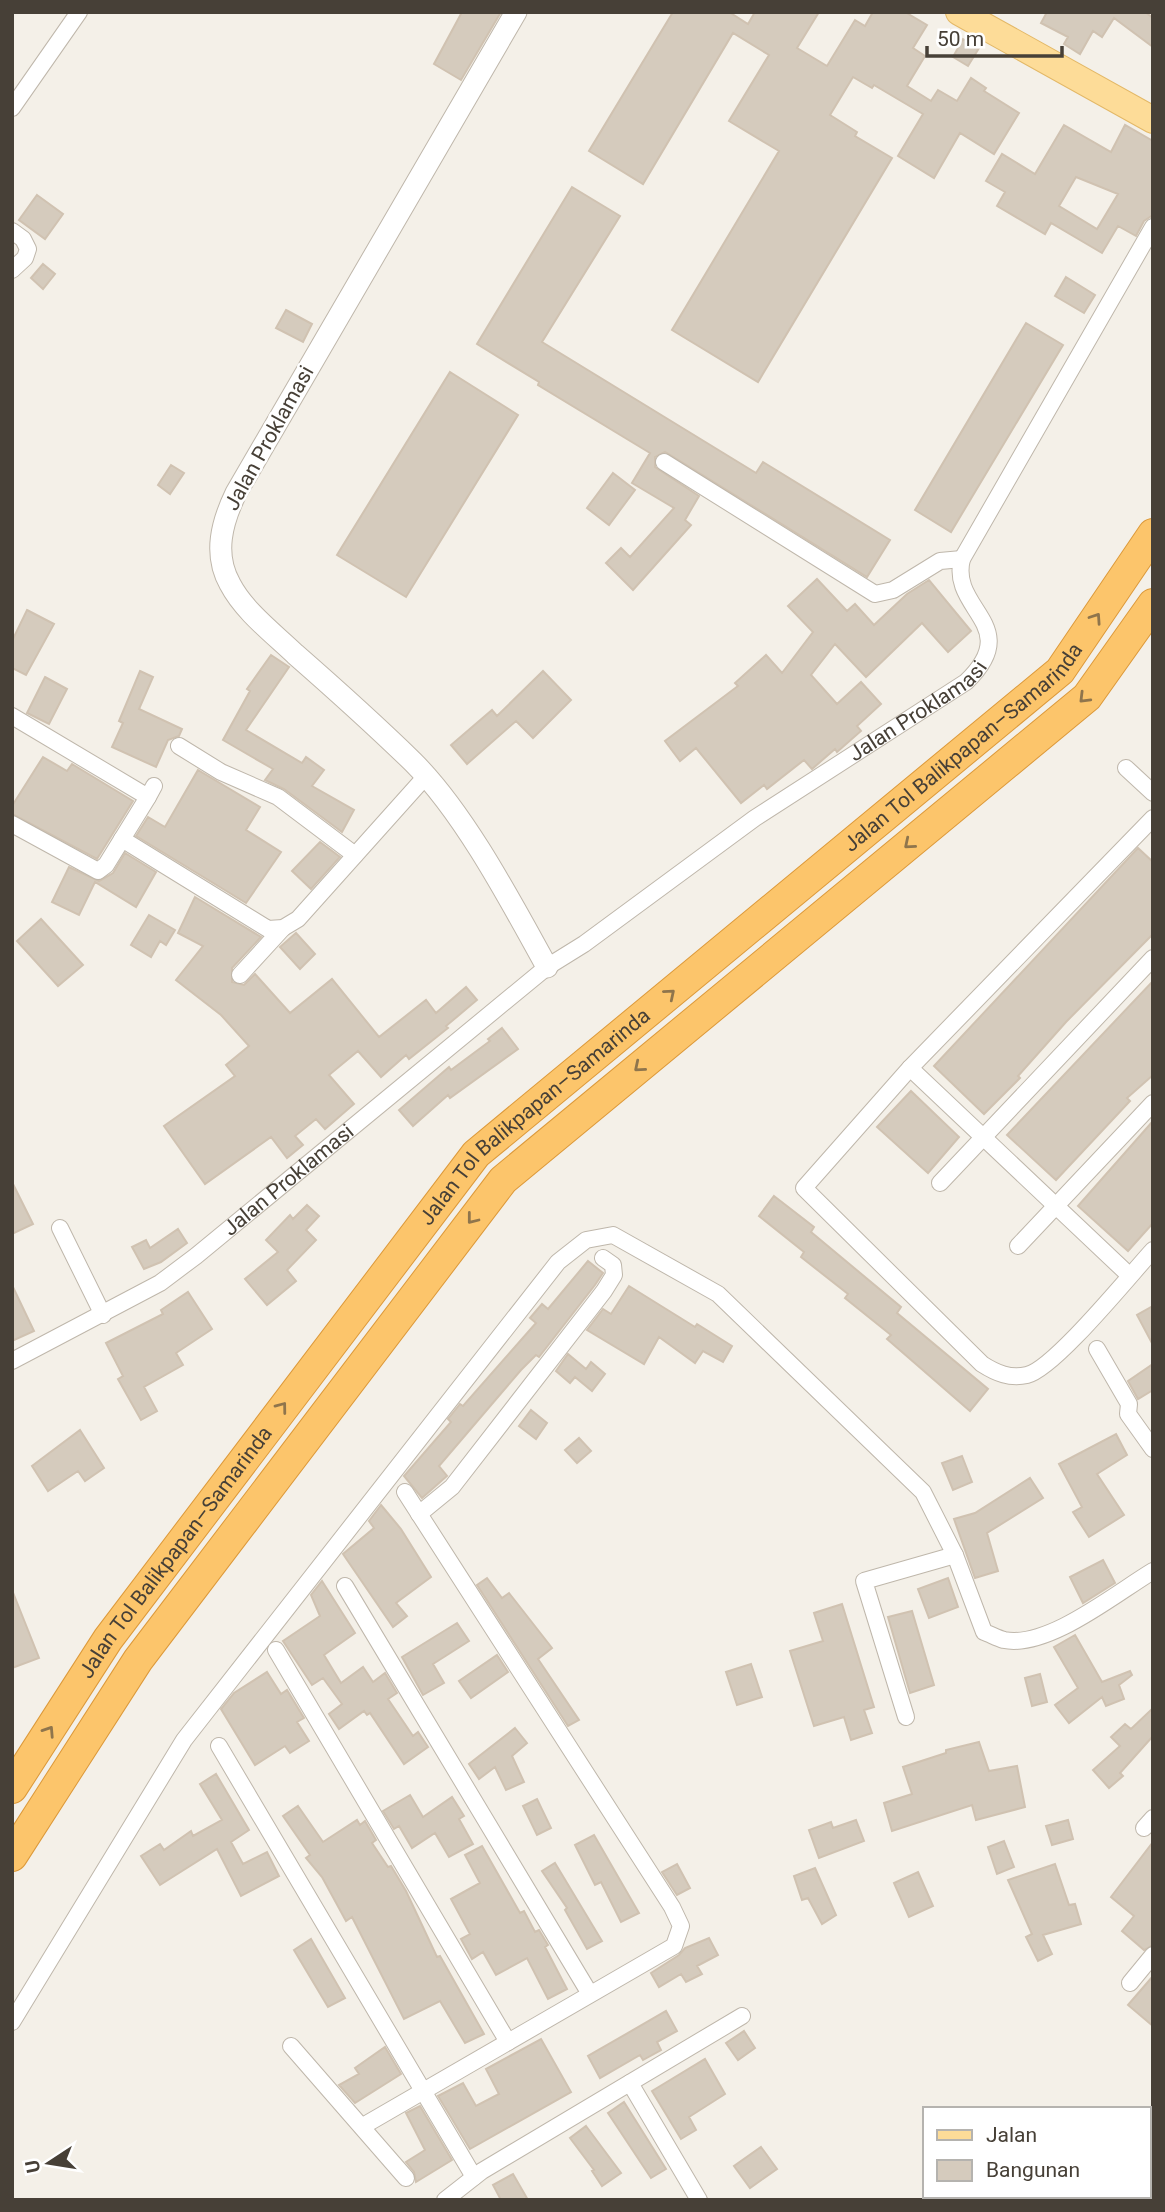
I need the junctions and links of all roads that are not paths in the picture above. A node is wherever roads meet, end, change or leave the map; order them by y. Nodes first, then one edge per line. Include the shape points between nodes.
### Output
1 (79, 12) edge
2 (516, 12) edge
3 (959, 12) edge
4 (12, 108) edge
5 (1153, 120) edge
6 (1153, 227) edge
7 (12, 231) edge
8 (12, 270) edge
9 (664, 462) dead end
10 (1153, 534) edge
11 (962, 559) junction
12 (1153, 604) edge
13 (12, 716) edge
14 (179, 746) dead end
15 (1126, 768) dead end
16 (426, 776) junction
17 (1153, 793) edge
18 (1153, 818) edge
19 (12, 824) edge
20 (122, 839) junction
21 (355, 855) junction
22 (283, 928) junction
23 (1153, 958) edge
24 (547, 967) junction
25 (240, 975) dead end
26 (910, 1068) junction
27 (1153, 1103) edge
28 (983, 1137) junction
29 (940, 1183) dead end
30 (1055, 1206) junction
31 (60, 1228) dead end
32 (1018, 1246) dead end
33 (1153, 1250) edge
34 (603, 1258) dead end
35 (1129, 1275) junction
36 (103, 1315) junction
37 (1097, 1349) dead end
38 (12, 1362) edge
39 (1153, 1449) edge
40 (405, 1492) dead end
41 (419, 1514) junction
42 (955, 1555) junction
43 (1153, 1571) edge
44 (345, 1586) dead end
45 (276, 1650) dead end
46 (906, 1717) dead end
47 (219, 1746) dead end
48 (12, 1788) edge
49 (12, 1856) edge
50 (1153, 1955) edge
51 (1130, 1983) dead end
52 (590, 1994) junction
53 (742, 2016) dead end
54 (12, 2022) edge
55 (508, 2042) junction
56 (290, 2046) dead end
57 (630, 2082) junction
58 (424, 2092) junction
59 (363, 2126) junction
60 (474, 2177) junction
61 (406, 2178) dead end
62 (445, 2200) edge
63 (699, 2200) edge

1 - 4 street
2 - 16 street, Jalan Proklamasi via 222,523 223,570 231,587 259,620
3 - 5 main road
6 - 11 street
7 - 8 street via 27,249 25,258
9 - 11 street via 875,594 893,590 940,561
48 -> 10 highway, Jalan Tol Balikpapan–Samarinda via 108,1639 477,1154 1060,671
11 - 24 street, Jalan Proklamasi via 961,579 987,628 989,642 979,668 966,682 755,818
12 -> 49 highway, Jalan Tol Balikpapan–Samarinda via 1087,697 503,1180 138,1660
13 - 20 street via 151,791
14 - 21 street via 221,772 278,797
15 - 17 street
16 - 21 street
16 - 24 street, Jalan Proklamasi via 472,841
18 - 26 street
19 - 20 street via 95,871 106,865
20 - 22 street via 268,929
21 - 22 street via 298,919
22 - 25 street
23 - 28 street
24 - 36 street, Jalan Proklamasi via 226,1233 160,1283
26 - 28 street
26 - 35 street via 804,1188 982,1364 1013,1377 1043,1369
27 - 30 street
28 - 29 street
28 - 30 street
30 - 32 street
30 - 35 street
31 - 36 street
33 - 35 street
34 - 41 street via 613,1265 614,1275 604,1291 452,1487
36 - 38 street, Jalan Proklamasi
37 - 39 street via 1129,1404 1128,1414
40 - 41 street
41 - 52 street via 681,1926 674,1946
42 - 43 street via 984,1632 1005,1640 1026,1640 1058,1629
42 - 46 street via 864,1581
42 - 54 street via 923,1492 718,1294 613,1235 586,1240 558,1262 184,1740
44 - 52 street
45 - 55 street
47 - 58 street
50 - 51 street
52 - 55 street
53 - 57 street
55 - 58 street
56 - 59 street
57 - 60 street
57 - 63 street
58 - 59 street
58 - 60 street
59 - 61 street
60 - 62 street

